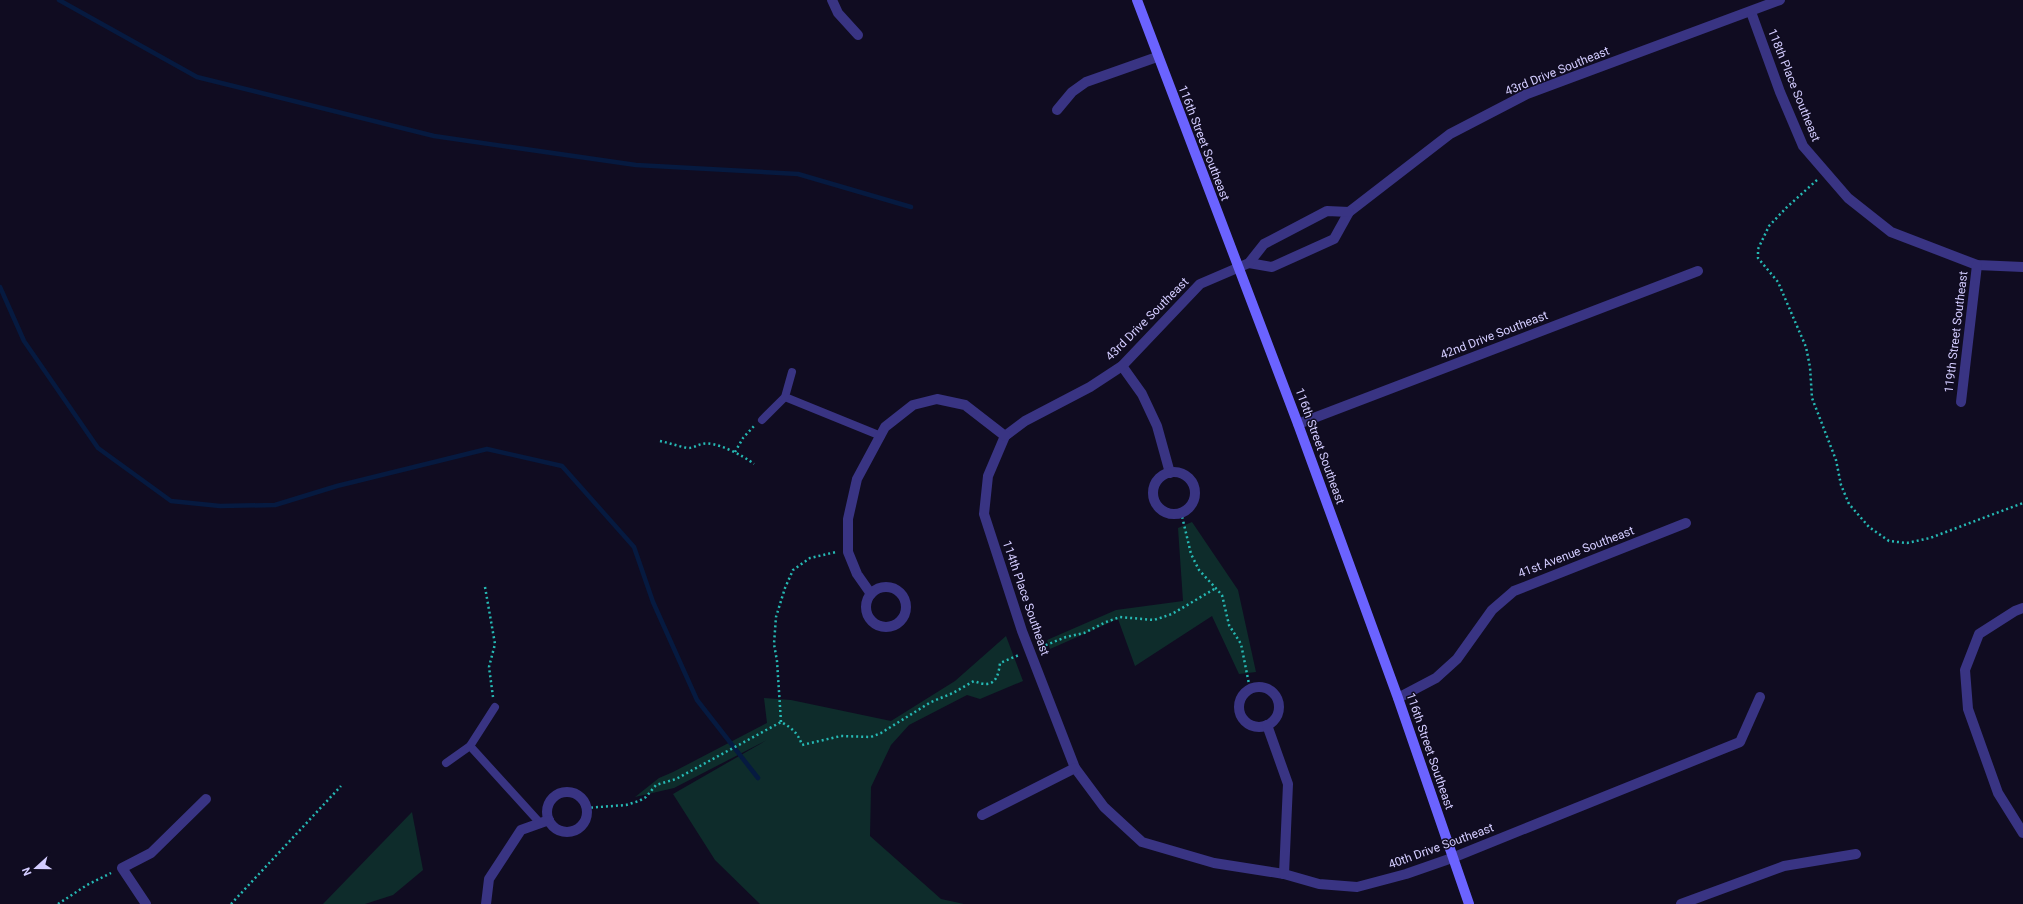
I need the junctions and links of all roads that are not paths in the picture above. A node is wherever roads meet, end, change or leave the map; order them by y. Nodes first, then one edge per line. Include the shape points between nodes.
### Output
1 (832, 0) edge
2 (1137, 0) edge
3 (1780, 0) edge
4 (1751, 12) junction
5 (858, 35) dead end
6 (1157, 57) junction
7 (1057, 110) dead end
8 (1349, 212) junction
9 (1249, 263) junction
10 (1977, 265) junction
11 (2023, 267) edge
12 (1238, 268) junction
13 (1698, 271) dead end
14 (1122, 366) junction
15 (792, 372) dead end
16 (785, 397) junction
17 (1961, 402) dead end
18 (762, 420) road end
19 (1298, 424) junction
20 (881, 436) junction
21 (1004, 436) junction
22 (1170, 472) junction
23 (1686, 523) dead end
24 (871, 594) dead end
25 (2023, 608) edge
26 (1760, 697) dead end
27 (1398, 698) junction
28 (495, 707) road end
29 (1267, 725) junction
30 (470, 746) junction
31 (446, 763) dead end
32 (1075, 768) junction
33 (206, 799) dead end
34 (982, 815) dead end
35 (544, 821) junction
36 (2023, 833) edge
37 (1856, 854) dead end
38 (1452, 858) junction
39 (1284, 874) junction
40 (146, 904) edge
41 (486, 904) edge
42 (1470, 904) edge
43 (1681, 904) edge

1 - 5 street via 838,14
2 - 6 street, 116th Street Southeast
3 - 4 street, 43rd Drive Southeast
4 - 8 street, 43rd Drive Southeast via 1527,94 1450,134
4 - 10 street, 118th Place Southeast via 1803,146 1825,173 1848,198 1891,232
6 - 7 street via 1086,82 1072,92
6 - 12 street, 116th Street Southeast
8 - 9 street, 43rd Drive Southeast via 1327,211 1264,244
8 - 9 street, 43rd Drive Southeast via 1334,239 1272,267
9 - 12 street, 43rd Drive Southeast
10 - 11 street
10 - 17 street, 119th Street Southeast
12 - 14 street, 43rd Drive Southeast via 1200,284
12 - 19 street, 116th Street Southeast
13 - 19 street, 42nd Drive Southeast
14 - 21 street, 43rd Drive Southeast via 1090,387 1025,421
14 - 22 street via 1142,394 1154,420
15 - 16 lane
16 - 18 lane
16 - 20 lane
19 - 27 street, 116th Street Southeast
20 - 21 street via 885,427 913,405 937,399 965,405
20 - 24 street via 858,479 848,519 848,552 857,574
21 - 32 street, 114th Place Southeast via 988,476 984,514 1030,651
22 - 22 street via 1185,475 1194,485 1193,502 1188,509 1181,512 1166,512 1155,498 1156,483
23 - 27 street, 41st Avenue Southeast via 1514,591 1492,610 1457,659 1436,678
25 - 36 street via 2015,610 1978,634 1965,670 1968,709 1998,793
26 - 38 street, 40th Drive Southeast via 1740,742
27 - 38 street, 116th Street Southeast
28 - 30 lane
29 - 29 street via 1254,726 1241,715 1240,700 1250,689 1266,688 1277,698 1278,713
29 - 39 street via 1288,784
30 - 31 lane
30 - 35 lane
32 - 34 street
32 - 39 street, 40th Drive Southeast via 1104,807 1142,842 1214,863
33 - 40 street via 151,853 122,868
35 - 35 street via 550,803 561,793 578,796 586,808 587,815 583,824 571,832 563,832
35 - 41 street via 521,830 489,879
37 - 43 street via 1784,866
38 - 39 street, 40th Drive Southeast via 1357,887 1319,884
38 - 42 street, 116th Street Southeast

